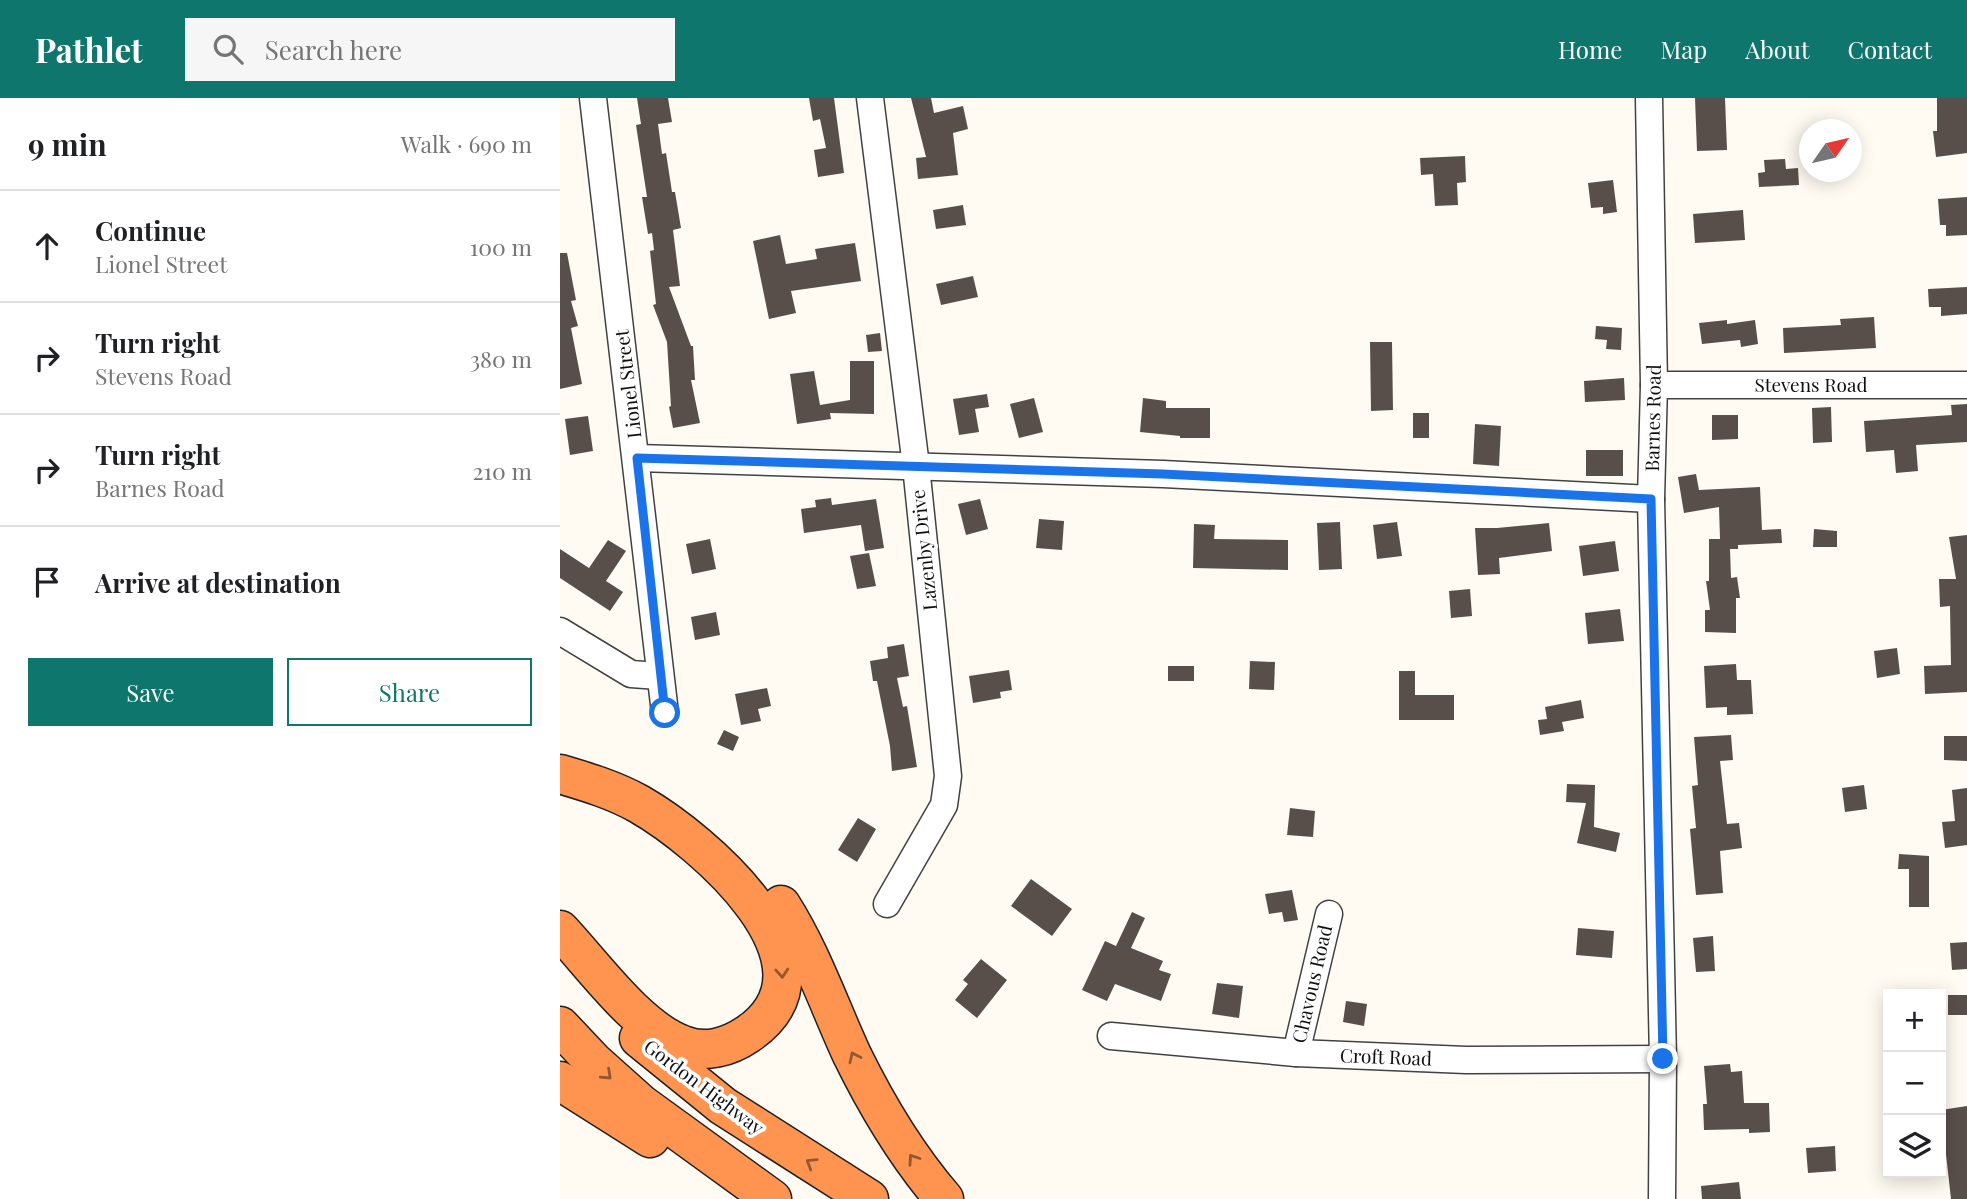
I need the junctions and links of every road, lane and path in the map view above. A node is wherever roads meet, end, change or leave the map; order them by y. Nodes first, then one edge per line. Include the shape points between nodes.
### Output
1 (593, 98) edge
2 (870, 98) edge
3 (1649, 98) edge
4 (1654, 384) junction
5 (1967, 385) edge
6 (637, 458) junction
7 (916, 466) junction
8 (1651, 499) junction
9 (560, 631) edge
10 (659, 676) junction
11 (665, 713) dead end
12 (560, 749) edge
13 (560, 774) edge
14 (887, 904) dead end
15 (1329, 914) dead end
16 (560, 930) edge
17 (560, 949) edge
18 (560, 1026) edge
19 (1111, 1036) dead end
20 (1296, 1053) junction
21 (1663, 1059) junction
22 (560, 1082) edge
23 (606, 1110) junction
24 (734, 1199) edge
25 (752, 1199) edge
26 (772, 1199) edge
27 (869, 1199) edge
28 (944, 1199) edge
29 (1662, 1199) edge

1 - 6 street, Lionel Street
2 - 7 street, Lazenby Drive
3 - 4 street, Barnes Road
4 - 5 street, Stevens Road
4 - 8 street, Barnes Road
6 - 7 street
6 - 10 street, Lionel Street
7 - 8 street
7 - 14 street, Lazenby Drive via 948,776 944,805
8 - 21 street, Barnes Road
9 - 10 street via 631,674
10 - 11 street, Lionel Street
28 -> 12 highway via 885,1117 792,922 744,856 689,807 646,781
13 -> 16 highway via 639,804 697,844 741,890 768,928 783,970 779,998 767,1017 734,1043 718,1048 683,1046 648,1023
15 - 20 street, Chavous Road
27 -> 17 highway, Gordon Highway via 696,1086 644,1043
18 -> 26 highway via 641,1104
19 - 20 street, Croft Road
20 - 21 street, Croft Road via 1466,1060
21 - 29 street, Barnes Road
22 - 23 highway
23 - 24 highway via 646,1145
23 - 25 highway

